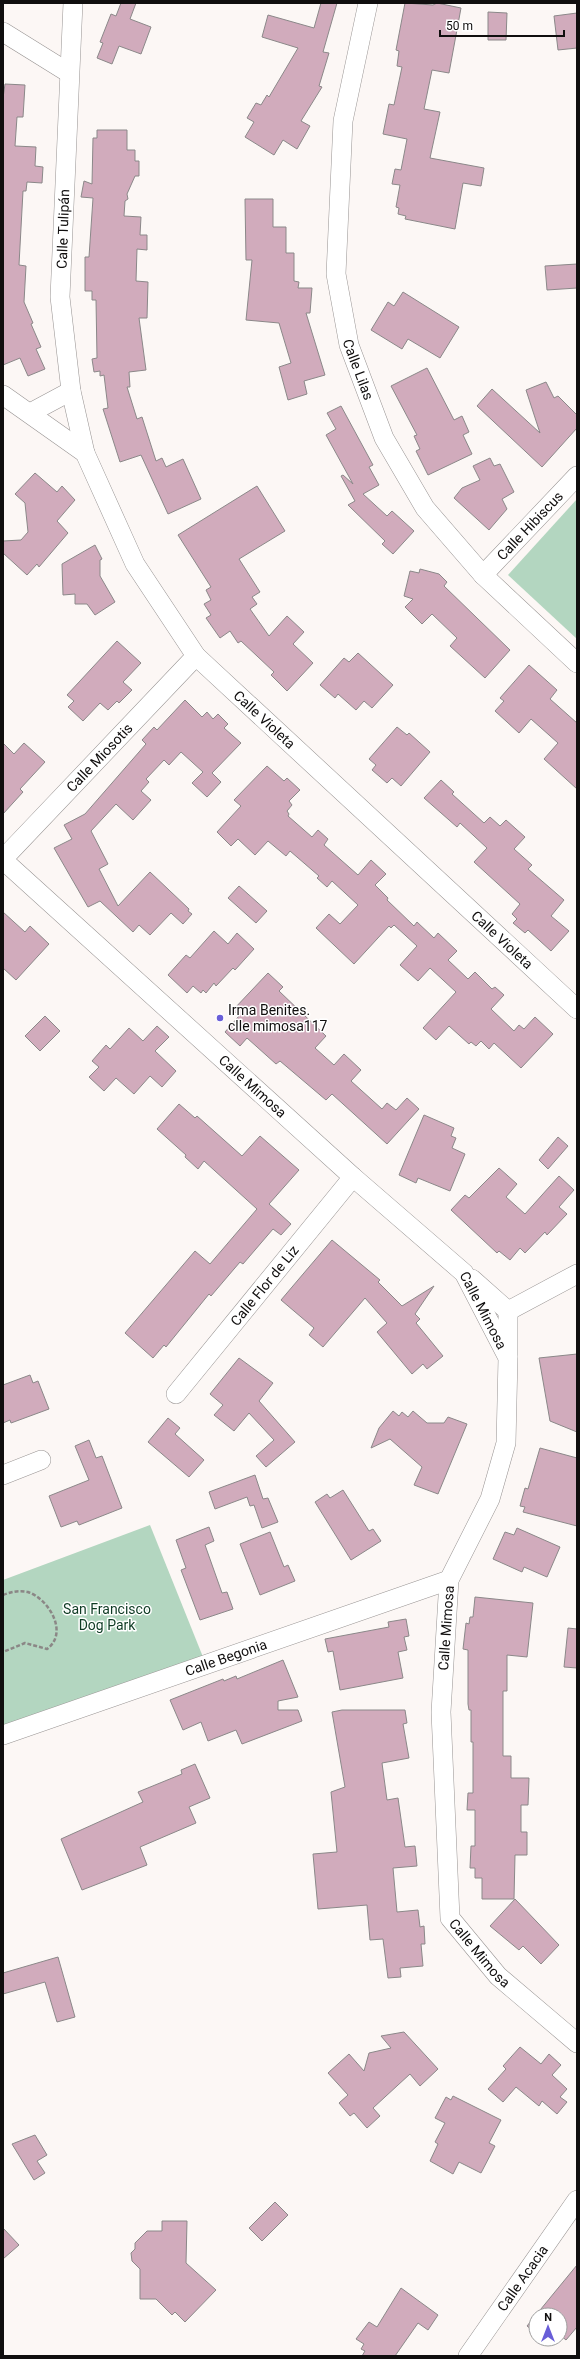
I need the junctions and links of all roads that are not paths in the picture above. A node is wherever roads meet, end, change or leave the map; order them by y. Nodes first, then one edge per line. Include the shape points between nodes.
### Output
1 (73, 3) edge
2 (368, 3) edge
3 (3, 32) edge
4 (69, 73) junction
5 (71, 391) junction
6 (3, 395) edge
7 (30, 413) junction
8 (85, 453) junction
9 (577, 476) edge
10 (483, 575) junction
11 (196, 656) junction
12 (577, 663) edge
13 (3, 860) edge
14 (577, 1009) edge
15 (353, 1176) junction
16 (464, 1273) junction
17 (577, 1274) edge
18 (508, 1311) junction
19 (508, 1358) junction
20 (176, 1394) dead end
21 (41, 1460) dead end
22 (3, 1475) edge
23 (449, 1580) junction
24 (3, 1735) edge
25 (577, 2043) edge
26 (577, 2200) edge
27 (468, 2356) edge

1 - 4 street, Calle Tulipán
2 - 10 street, Calle Lilas via 343,121 336,274 349,345 384,438 425,508
3 - 4 street
4 - 5 street, Calle Tulipán via 60,297
5 - 7 street
5 - 8 street, Calle Tulipán
6 - 7 street, Calle Violeta
7 - 8 street, Calle Violeta
8 - 11 street, Calle Violeta via 135,564
9 - 10 street, Calle Hibiscus
10 - 12 street, Calle Lilas
11 - 13 street, Calle Miosotis
11 - 14 street, Calle Violeta
13 - 15 street, Calle Mimosa
15 - 16 street, Calle Mimosa
15 - 20 street, Calle Flor de Liz
16 - 18 street
16 - 19 street, Calle Mimosa
17 - 18 street
18 - 19 street
19 - 23 street, Calle Mimosa via 506,1444 490,1499
21 - 22 street
23 - 24 street, Calle Begonia
23 - 25 street, Calle Mimosa via 441,1712 450,1918 498,1976
26 - 27 street, Calle Acacia

